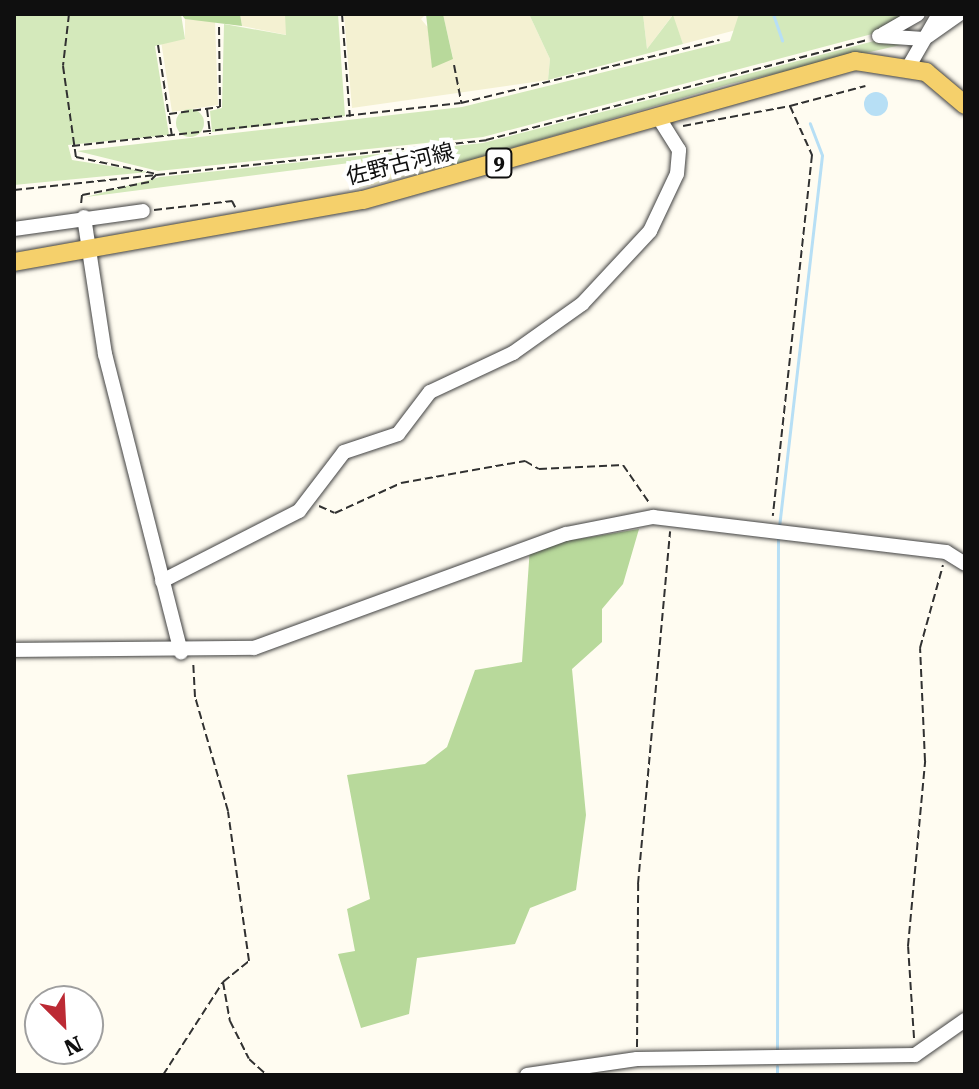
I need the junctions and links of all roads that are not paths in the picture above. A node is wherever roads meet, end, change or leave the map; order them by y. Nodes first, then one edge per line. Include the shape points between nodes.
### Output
1 (918, 14) edge
2 (939, 14) edge
3 (960, 14) edge
4 (924, 39) junction
5 (909, 66) junction
6 (965, 105) edge
7 (657, 115) junction
8 (143, 211) road end
9 (84, 217) junction
10 (14, 229) edge
11 (89, 249) junction
12 (14, 262) edge
13 (965, 564) edge
14 (162, 581) junction
15 (14, 650) edge
16 (186, 652) junction
17 (965, 1020) edge
18 (527, 1075) edge

1 - 4 street via 879,36
2 - 4 street
3 - 4 street
4 - 5 street
5 - 6 main road, 佐野古河線 / 9
5 - 7 main road, 佐野古河線 / 9 via 875,60 821,67
7 - 11 main road, 佐野古河線 / 9 via 363,200
7 - 14 street via 680,160 662,212 604,283 513,353 430,392 398,434 344,452 313,499 239,546
8 - 9 street
9 - 10 street
9 - 11 street
11 - 12 main road, 佐野古河線 / 9
11 - 14 street via 105,354
13 - 16 street via 946,552 653,517 566,534 254,648
14 - 16 street
15 - 16 street
17 - 18 street via 915,1055 637,1059

